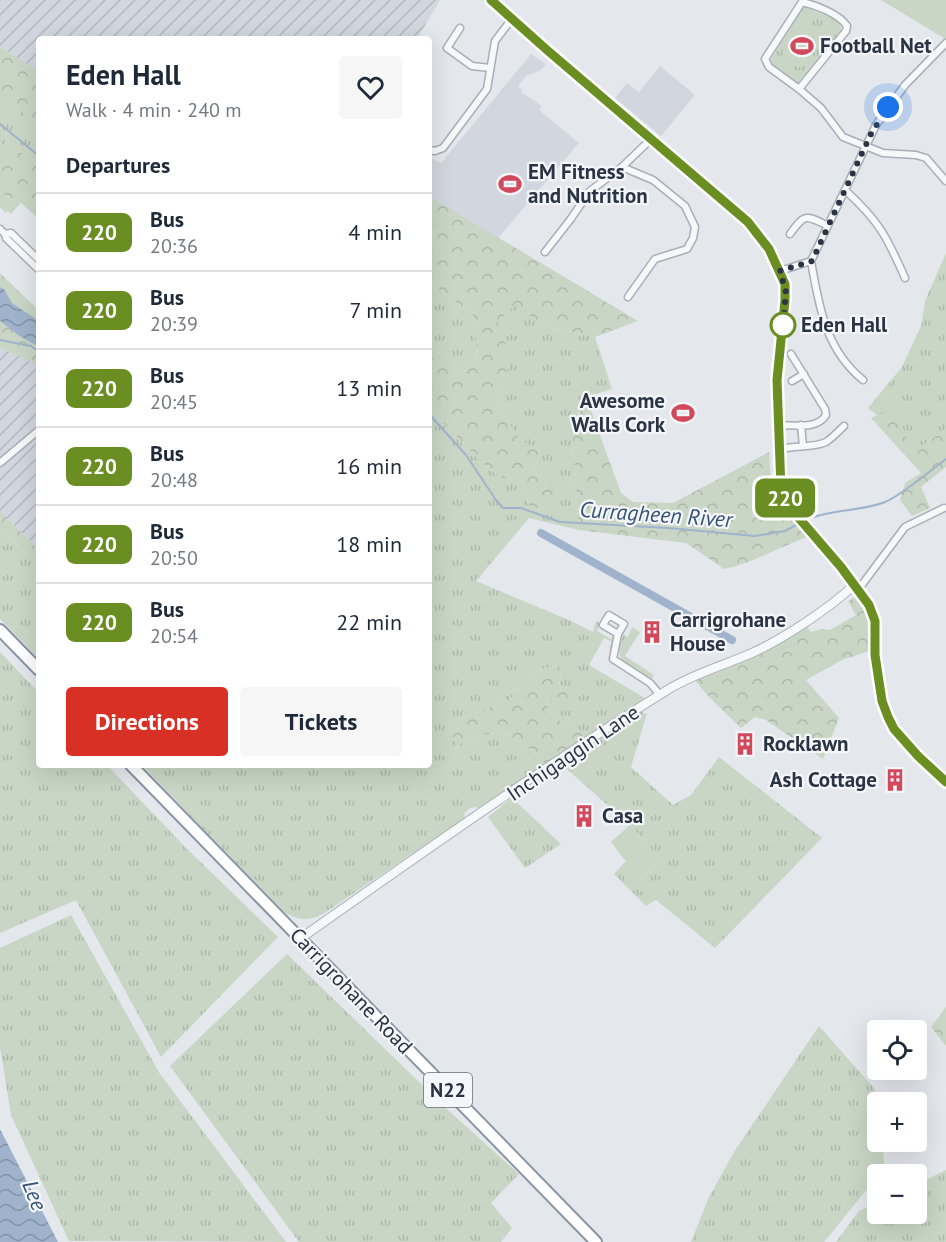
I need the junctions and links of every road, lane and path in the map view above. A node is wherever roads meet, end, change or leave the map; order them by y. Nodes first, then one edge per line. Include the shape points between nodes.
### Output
1 (492, 0) edge
2 (511, 20) junction
3 (460, 28) dead end
4 (946, 43) edge
5 (490, 68) junction
6 (799, 89) junction
7 (651, 139) junction
8 (866, 147) junction
9 (432, 150) edge
10 (622, 167) junction
11 (946, 181) edge
12 (846, 190) junction
13 (828, 226) junction
14 (3, 231) edge
15 (790, 234) dead end
16 (545, 252) dead end
17 (36, 257) edge
18 (812, 261) junction
19 (36, 267) edge
20 (780, 271) junction
21 (905, 278) dead end
22 (628, 297) dead end
23 (791, 354) dead end
24 (804, 374) junction
25 (863, 380) dead end
26 (792, 381) dead end
27 (779, 425) junction
28 (801, 425) junction
29 (844, 426) dead end
30 (36, 433) edge
31 (803, 446) junction
32 (778, 450) junction
33 (0, 463) edge
34 (944, 508) dead end
35 (856, 588) junction
36 (0, 630) edge
37 (618, 634) dead end
38 (36, 667) edge
39 (660, 695) junction
40 (135, 768) edge
41 (946, 782) edge
42 (300, 938) junction
43 (596, 1242) edge

1 - 2 main road
2 - 5 street via 495,41
2 - 7 main road
3 - 5 street via 447,48 472,66
4 - 8 street via 892,101
5 - 9 street via 487,89 443,148
6 - 6 street via 848,26 830,13 802,2 765,59 769,67
6 - 8 street via 821,108 843,137
7 - 10 street
7 - 20 main road via 748,222
8 - 11 street via 926,158
8 - 12 street
10 - 16 street via 590,191
10 - 22 street via 653,180 675,197 695,227 687,249 655,259
12 - 13 street
12 - 21 street via 885,233
13 - 15 street via 806,217
13 - 18 street
14 - 17 street via 11,233
14 - 19 street
18 - 20 street
18 - 25 street via 828,334 846,365
20 - 27 main road via 786,292 777,380
23 - 24 street
24 - 26 street
24 - 28 street via 826,415 817,423
27 - 28 street
27 - 32 main road
28 - 31 street
29 - 31 street via 825,442
30 - 33 street
31 - 32 street
32 - 35 main road via 781,490
34 - 35 street via 905,527
35 - 39 street, Inchigaggin Lane via 772,643 694,675
35 - 41 main road via 875,621 875,655 888,717 918,756
36 - 38 highway
37 - 39 street via 614,659 650,683
39 - 42 street, Inchigaggin Lane
40 - 42 highway, Carrigrohane Road / N22
42 - 43 highway, Carrigrohane Road / N22

